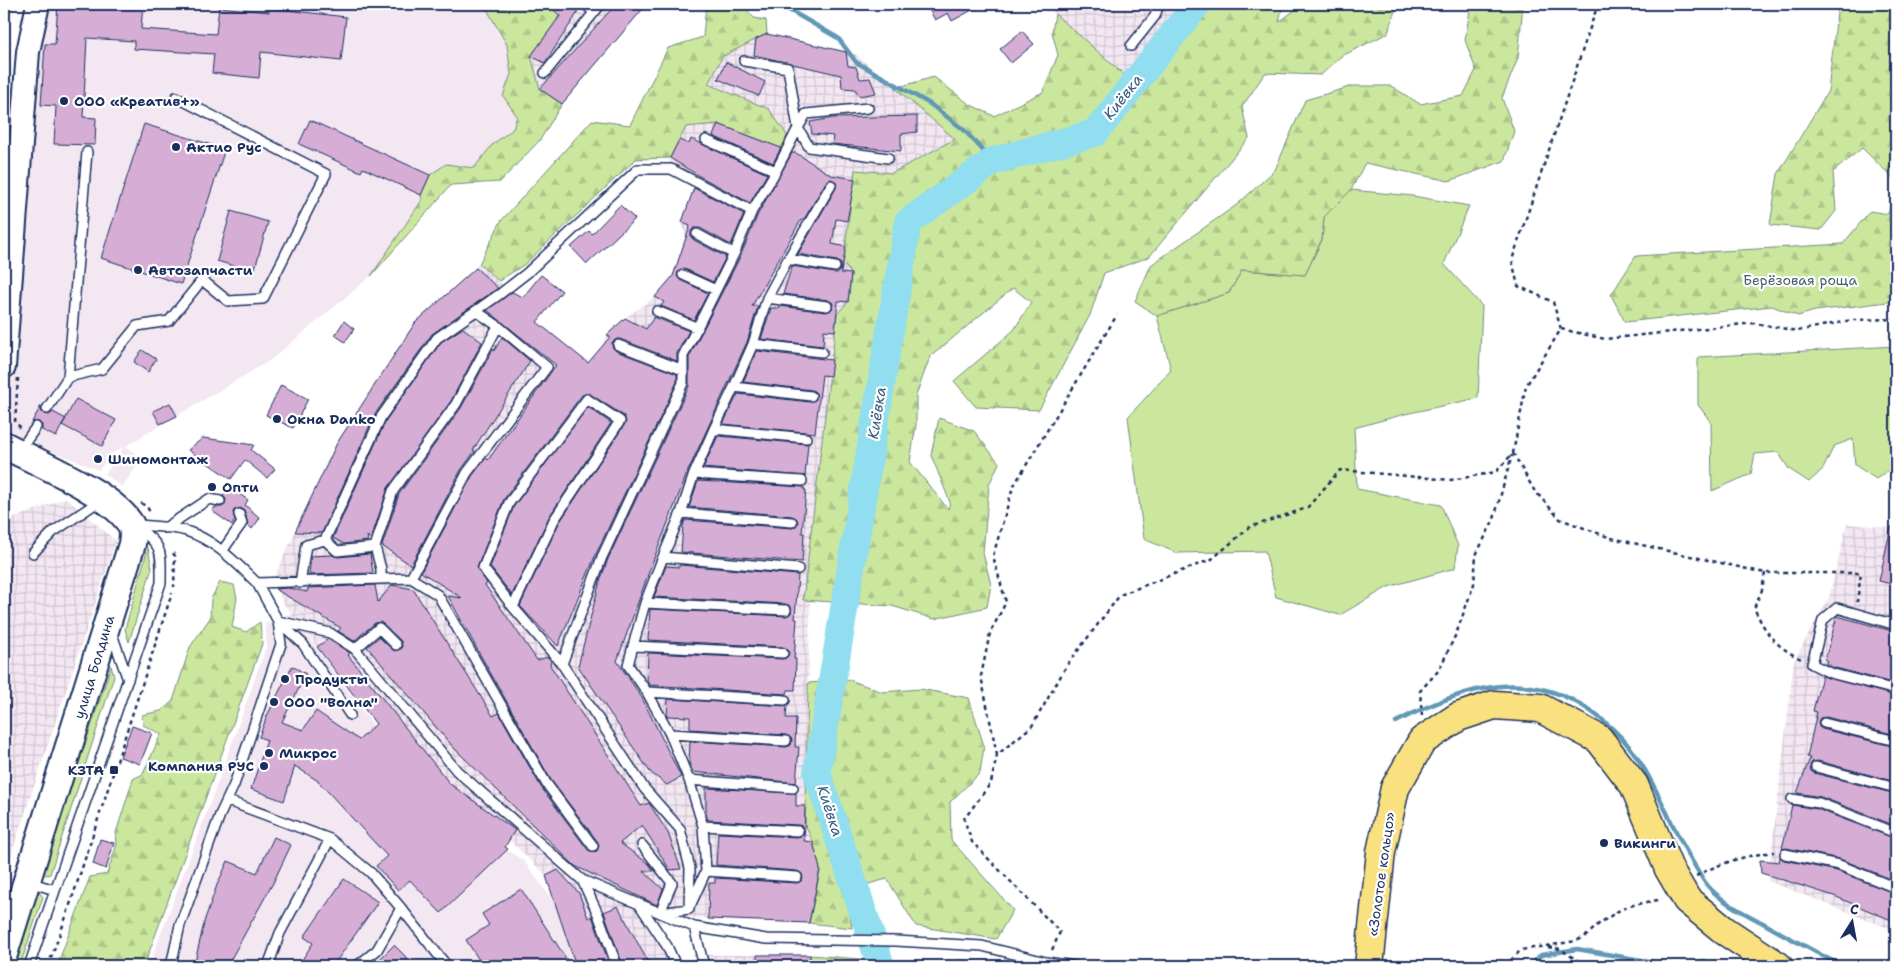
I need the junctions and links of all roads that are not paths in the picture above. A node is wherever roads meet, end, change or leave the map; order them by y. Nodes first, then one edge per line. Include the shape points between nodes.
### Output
1 (38, 4) edge
2 (585, 4) edge
3 (601, 4) edge
4 (1159, 4) edge
5 (593, 12) junction
6 (1131, 46) dead end
7 (744, 61) dead end
8 (545, 73) dead end
9 (176, 97) dead end
10 (868, 108) dead end
11 (798, 128) junction
12 (706, 140) dead end
13 (87, 152) dead end
14 (888, 158) dead end
15 (776, 171) junction
16 (831, 185) dead end
17 (752, 211) junction
18 (697, 234) dead end
19 (734, 254) junction
20 (788, 259) junction
21 (835, 267) dead end
22 (683, 275) dead end
23 (716, 290) junction
24 (767, 298) junction
25 (827, 306) dead end
26 (657, 310) dead end
27 (476, 311) junction
28 (498, 326) junction
29 (698, 328) junction
30 (753, 344) junction
31 (618, 345) dead end
32 (822, 352) dead end
33 (4, 359) edge
34 (683, 370) junction
35 (68, 377) junction
36 (734, 387) junction
37 (811, 396) dead end
38 (47, 409) dead end
39 (36, 427) dead end
40 (714, 429) junction
41 (806, 438) dead end
42 (12, 440) edge
43 (694, 474) junction
44 (802, 480) dead end
45 (103, 498) junction
46 (220, 501) dead end
47 (681, 513) junction
48 (239, 514) dead end
49 (792, 522) dead end
50 (130, 523) junction
51 (165, 528) junction
52 (325, 540) junction
53 (375, 548) junction
54 (223, 550) junction
55 (33, 553) dead end
56 (663, 557) junction
57 (798, 569) dead end
58 (411, 578) junction
59 (380, 579) junction
60 (257, 583) junction
61 (300, 583) junction
62 (645, 603) junction
63 (513, 607) junction
64 (786, 610) dead end
65 (278, 621) junction
66 (108, 623) junction
67 (1896, 625) edge
68 (396, 645) dead end
69 (633, 646) junction
70 (355, 649) junction
71 (783, 653) dead end
72 (562, 664) junction
73 (128, 680) junction
74 (1896, 690) edge
75 (647, 692) junction
76 (785, 700) dead end
77 (350, 715) dead end
78 (1824, 723) dead end
79 (670, 734) junction
80 (786, 741) dead end
81 (1896, 741) edge
82 (1816, 768) dead end
83 (689, 780) junction
84 (793, 788) dead end
85 (1896, 788) edge
86 (1792, 799) dead end
87 (228, 801) junction
88 (703, 826) junction
89 (798, 831) dead end
90 (1896, 833) edge
91 (330, 839) junction
92 (592, 846) dead end
93 (642, 846) dead end
94 (1785, 854) road end
95 (706, 871) junction
96 (798, 877) dead end
97 (582, 880) junction
98 (27, 881) junction
99 (1896, 888) edge
100 (55, 890) junction
101 (638, 904) junction
102 (401, 908) junction
103 (689, 909) junction
104 (660, 913) junction
105 (8, 925) edge
106 (694, 927) junction
107 (4, 954) edge
108 (29, 966) edge
109 (171, 966) edge
110 (268, 966) edge
111 (357, 966) edge
112 (447, 966) edge
113 (617, 966) edge
114 (676, 966) edge
115 (704, 966) edge
116 (1074, 966) edge
117 (1369, 966) edge
118 (1778, 966) edge

1 - 33 street via 28,52
2 - 5 lane
3 - 5 lane
4 - 6 lane via 1156,16
5 - 8 lane
7 - 11 lane via 788,68
9 - 35 lane via 326,174 263,299 228,301 202,280 169,321 137,326 102,369
10 - 11 lane via 806,114
11 - 14 lane via 809,147
11 - 15 lane
12 - 15 lane
13 - 35 lane
15 - 17 lane
16 - 20 lane
17 - 19 lane
17 - 27 lane via 671,169 638,169 527,273
18 - 19 lane
19 - 23 lane
20 - 21 lane
20 - 24 lane
22 - 23 lane
23 - 29 lane
24 - 25 lane
24 - 30 lane
26 - 29 lane
27 - 28 lane
27 - 52 lane via 437,338 381,417
28 - 53 lane via 456,404 393,491
28 - 58 lane via 547,367 467,473
29 - 34 lane via 683,356
30 - 32 lane
30 - 36 lane
31 - 34 lane
34 - 72 lane via 683,383 602,558
35 - 38 lane
36 - 37 lane
36 - 40 lane
39 - 42 lane
40 - 41 lane
40 - 43 lane
42 - 45 main road
43 - 44 lane
43 - 47 lane
45 - 50 main road
45 - 55 lane via 54,532
46 - 51 lane via 209,499
47 - 49 lane
47 - 56 lane
48 - 54 lane via 242,523
50 - 51 lane
50 - 66 main road, улица Болдина via 132,544
50 - 73 lane via 152,538 161,552 161,583
51 - 54 lane via 185,530
52 - 53 lane via 337,551
52 - 61 lane via 306,545
53 - 59 lane via 381,569
54 - 60 lane
56 - 57 lane
56 - 62 lane
58 - 59 lane
58 - 92 lane via 438,595 546,783
59 - 61 lane
60 - 61 lane
60 - 65 lane
62 - 64 lane
62 - 69 lane
63 - 63 lane via 554,520 620,422 588,400 509,503 483,568
63 - 72 lane
65 - 70 lane via 330,633
65 - 77 lane via 302,644
65 - 87 lane via 281,644
66 - 73 lane
66 - 98 main road, улица Болдина
67 - 74 lane via 1837,608 1823,620 1812,664
68 - 70 lane via 379,628
69 - 71 lane
69 - 75 lane via 628,664
70 - 97 lane via 457,771
72 - 103 lane via 644,788 680,829 690,868
73 - 100 lane
75 - 76 lane
75 - 79 lane
78 - 81 lane
79 - 80 lane
79 - 83 lane
82 - 85 lane
83 - 84 lane
83 - 88 lane
86 - 90 lane via 1819,803
87 - 91 lane
87 - 109 lane via 180,925
88 - 89 lane
88 - 95 lane
91 - 102 lane via 370,873
91 - 110 lane via 280,933
93 - 104 lane via 672,883
94 - 99 lane via 1839,865
95 - 96 lane
95 - 103 lane
97 - 101 lane
97 - 113 lane
98 - 100 lane
98 - 105 main road, улица Болдина
100 - 108 lane
101 - 104 lane
101 - 114 lane
102 - 111 lane via 377,950
102 - 112 lane
103 - 104 lane
104 - 106 lane
105 - 107 main road, улица Болдина
106 - 115 lane
106 - 116 lane via 766,939 982,946
117 - 118 highway, «Золотое кольцо» via 1381,852 1395,788 1422,741 1458,717 1494,705 1540,708 1599,739 1634,786 1669,869 1692,888 1725,931

